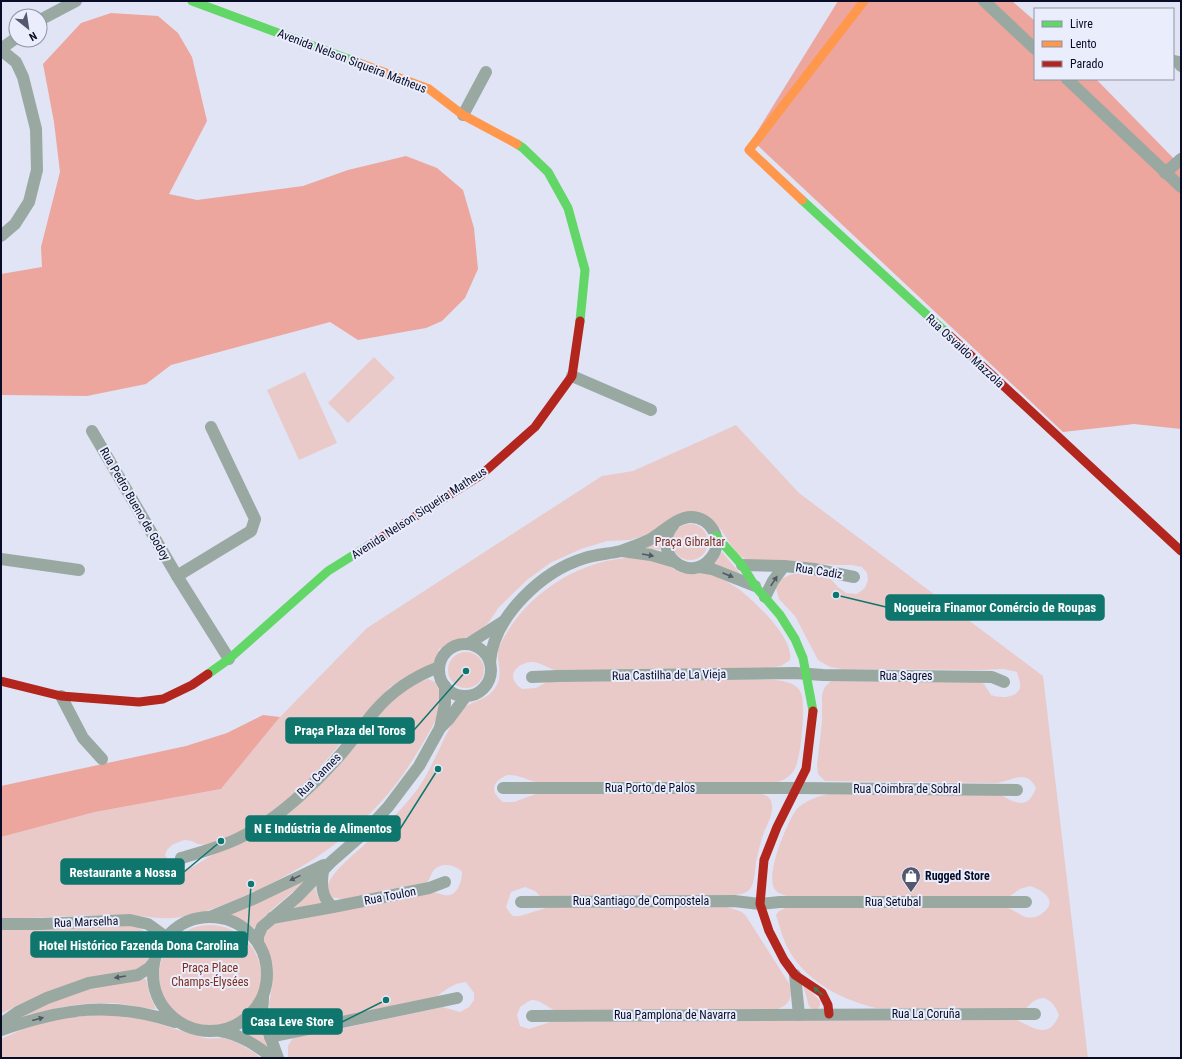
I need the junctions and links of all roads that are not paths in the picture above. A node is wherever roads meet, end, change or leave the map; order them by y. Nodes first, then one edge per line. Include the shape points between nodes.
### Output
1 (76, 1) edge
2 (192, 1) edge
3 (864, 1) edge
4 (984, 1) edge
5 (48, 16) edge
6 (1034, 48) edge
7 (1, 49) edge
8 (486, 72) dead end
9 (1068, 80) edge
10 (463, 116) junction
11 (1181, 159) edge
12 (1165, 173) junction
13 (1181, 187) edge
14 (1, 236) edge
15 (572, 376) junction
16 (651, 410) dead end
17 (211, 427) dead end
18 (92, 431) dead end
19 (674, 524) junction
20 (716, 536) junction
21 (621, 551) junction
22 (1181, 551) edge
23 (1, 560) edge
24 (675, 562) junction
25 (742, 566) junction
26 (784, 566) junction
27 (700, 567) junction
28 (79, 570) dead end
29 (177, 576) junction
30 (854, 577) dead end
31 (755, 586) junction
32 (765, 596) junction
33 (504, 621) junction
34 (468, 644) junction
35 (229, 660) junction
36 (490, 662) junction
37 (440, 667) junction
38 (807, 675) junction
39 (532, 677) dead end
40 (1, 681) edge
41 (1004, 682) dead end
42 (445, 686) junction
43 (61, 696) junction
44 (466, 696) junction
45 (440, 728) junction
46 (102, 759) dead end
47 (503, 788) dead end
48 (797, 788) junction
49 (1017, 790) dead end
50 (181, 858) dead end
51 (327, 866) junction
52 (445, 882) dead end
53 (521, 902) dead end
54 (1026, 902) dead end
55 (760, 904) junction
56 (333, 907) junction
57 (208, 917) junction
58 (271, 918) junction
59 (1, 924) edge
60 (166, 937) junction
61 (258, 942) junction
62 (154, 962) junction
63 (795, 975) junction
64 (263, 996) junction
65 (457, 998) dead end
66 (823, 1014) junction
67 (1035, 1014) dead end
68 (799, 1015) junction
69 (532, 1016) dead end
70 (180, 1023) junction
71 (1, 1024) edge
72 (1, 1030) edge
73 (220, 1031) junction
74 (270, 1037) junction
75 (273, 1058) edge
76 (278, 1058) edge

1 - 5 street
2 - 10 street, Avenida Nelson Siqueira Matheus via 429,89
3 - 22 street, Rua Osvaldo Mazzola via 749,150
4 - 6 street
7 - 14 street via 16,62 22,76 36,129 37,170 29,202 15,224
8 - 10 street
9 - 12 street
10 - 15 street, Avenida Nelson Siqueira Matheus via 523,148 548,172 568,208 585,270
11 - 12 street
12 - 13 street
15 - 16 street
15 - 35 street, Avenida Nelson Siqueira Matheus via 535,427 481,475 328,571
17 - 29 street via 255,519 251,531
18 - 29 street, Rua Pedro Bueno de Godoy
19 - 20 street via 685,518 698,518 709,525
19 - 21 street via 649,540
19 - 24 street via 666,536 665,543 670,557
20 - 25 street
20 - 27 street via 716,551 707,563
21 -> 24 street via 651,555
21 - 33 street via 584,558 566,566 534,587 511,610
23 - 28 street
24 - 27 street via 687,568
25 - 26 street, Rua Cadiz
25 - 31 street
26 - 30 street, Rua Cadiz
32 -> 26 street, Rua Cadiz
27 -> 31 street via 712,569
29 - 35 street, Rua Pedro Bueno de Godoy
31 - 32 street
32 - 38 street via 795,639
33 - 34 street
33 - 36 street via 491,650
34 - 36 street via 482,650
34 - 37 street via 461,644 449,650 441,660
35 - 43 street, Avenida Nelson Siqueira Matheus via 192,685 162,699 139,702
36 - 44 street via 491,676 484,687
37 - 42 street via 440,677
37 - 50 street, Rua Cannes via 424,672 394,692 341,754 281,811 243,836
38 - 39 street, Rua Castilha de La Vieja via 795,673
38 - 41 street, Rua Sagres via 992,677
38 - 48 street via 813,712 806,769
40 - 43 street, Avenida Nelson Siqueira Matheus
42 - 44 street via 454,693
42 - 45 street via 445,704
43 - 46 street via 83,738
44 - 45 street
45 - 51 street via 419,766 388,807 363,834
47 - 48 street, Rua Porto de Palos
48 - 49 street, Rua Coimbra de Sobral
48 - 55 street via 764,860
51 - 56 street via 321,885 324,895
51 -> 57 street
51 - 58 street
52 - 56 street, Rua Toulon via 429,888
53 - 55 street, Rua Santiago de Compostela via 734,901
54 - 55 street, Rua Setubal
55 - 63 street via 769,931
56 - 58 street, Rua Toulon
57 - 60 street via 191,920
57 - 61 street via 223,918 236,923
58 - 61 street via 262,927
59 - 60 street, Rua Marselha via 130,920 148,924
60 - 62 street
61 - 64 street via 265,957 267,974
62 - 70 street via 153,986 157,997 162,1007
62 -> 71 street via 138,975 89,983 53,996 18,1012
66 -> 63 street via 828,1005 822,993
63 - 68 street
64 - 73 street via 245,1020
64 - 74 street via 262,1014
65 - 74 street
66 - 67 street, Rua La Coruña
66 - 68 street, Rua Pamplona de Navarra
68 - 69 street, Rua Pamplona de Navarra
72 -> 70 street via 82,1009 141,1012
70 - 73 street via 206,1032
73 - 75 street via 242,1038
74 - 76 street

